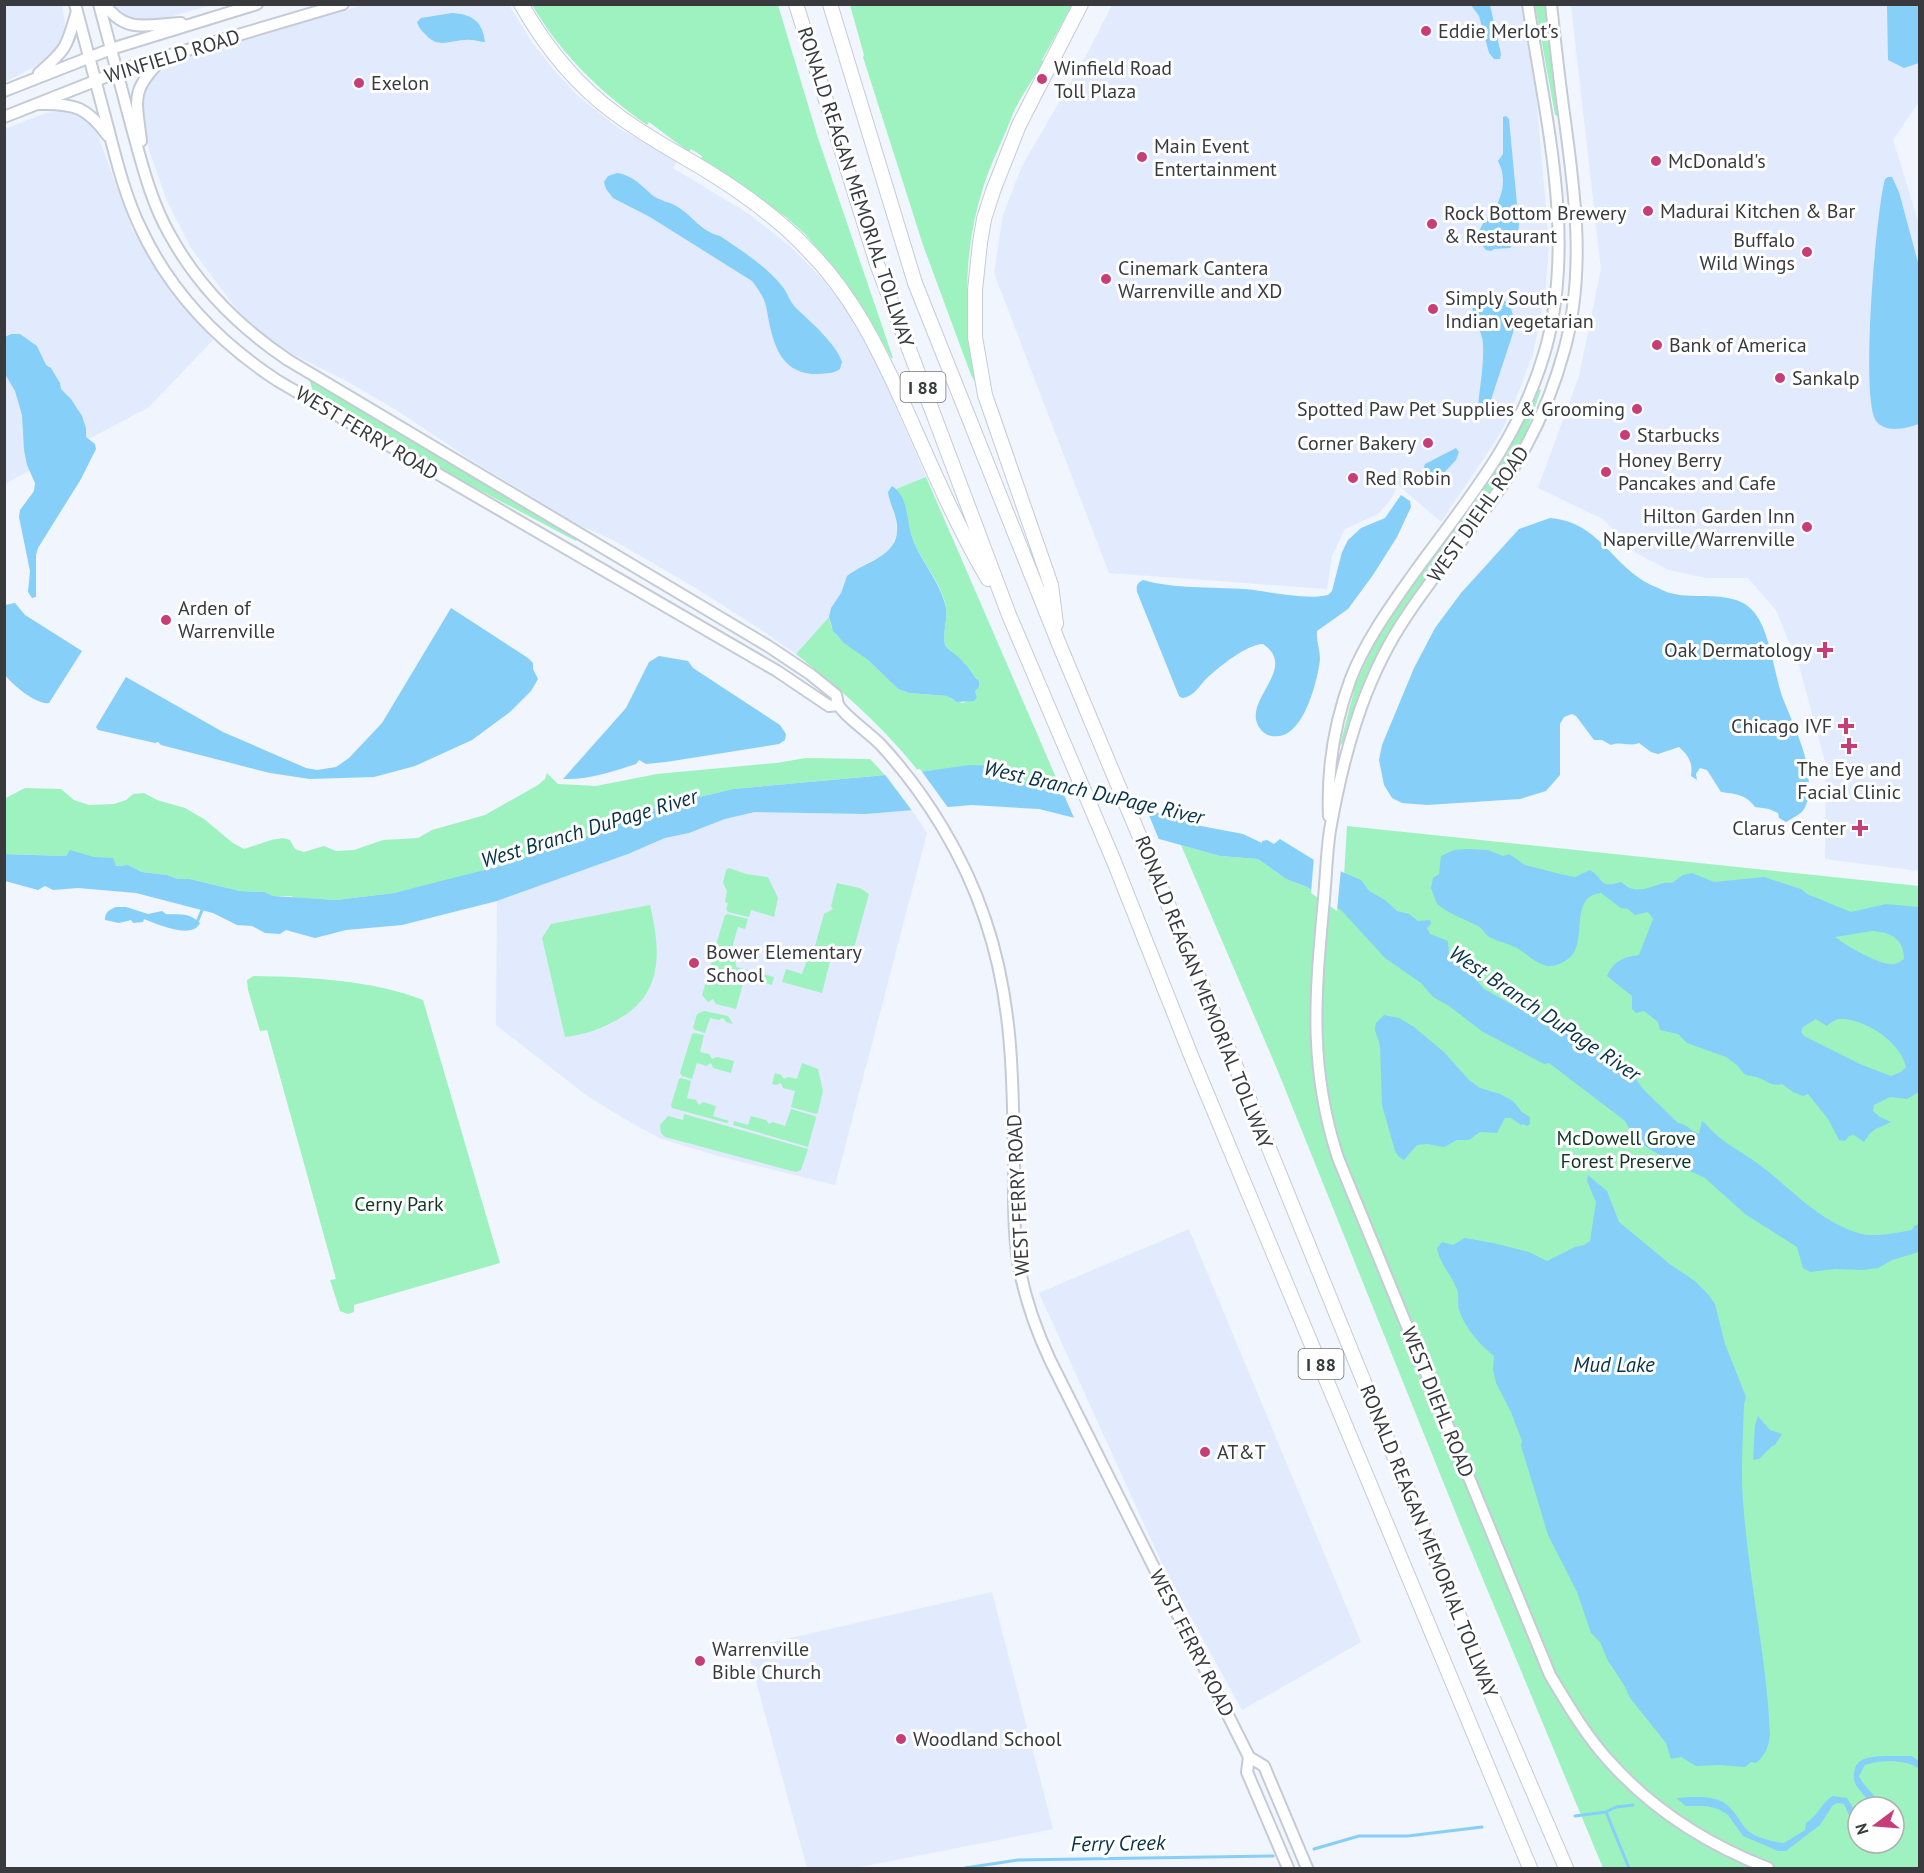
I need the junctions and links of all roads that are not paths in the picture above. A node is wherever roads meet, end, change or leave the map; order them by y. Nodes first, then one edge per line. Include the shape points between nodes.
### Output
1 (99, 4) edge
2 (105, 4) edge
3 (257, 4) edge
4 (343, 4) edge
5 (521, 4) edge
6 (796, 4) edge
7 (830, 4) edge
8 (1081, 4) edge
9 (1528, 4) edge
10 (1551, 4) edge
11 (76, 8) edge
12 (193, 23) junction
13 (111, 49) junction
14 (165, 56) junction
15 (89, 57) junction
16 (116, 72) junction
17 (32, 79) junction
18 (95, 80) junction
19 (4, 91) edge
20 (34, 104) junction
21 (4, 117) edge
22 (111, 141) junction
23 (144, 172) junction
24 (1009, 615) junction
25 (1059, 644) junction
26 (838, 705) junction
27 (1330, 831) junction
28 (1249, 1757) junction
29 (1288, 1869) edge
30 (1307, 1869) edge
31 (1530, 1869) edge
32 (1566, 1869) edge
33 (1768, 1869) edge

1 - 13 main road, WEST FERRY ROAD
2 - 12 main road via 111,14 129,25
3 - 12 main road, WINFIELD ROAD
4 - 14 main road, WINFIELD ROAD
5 - 24 highway via 552,50 601,102 744,195 779,222 831,276 876,343 959,525
6 - 24 highway, RONALD REAGAN MEMORIAL TOLLWAY / I 88 via 877,264
7 - 25 highway, RONALD REAGAN MEMORIAL TOLLWAY / I 88 via 915,283
8 - 25 highway via 1019,125 993,191 983,227 975,290 975,337 985,395 1051,585
9 - 27 main road, WEST DIEHL ROAD via 1558,222 1558,276 1548,337 1528,399 1504,448 1388,610 1352,677 1337,726 1328,787
10 - 27 main road, WEST DIEHL ROAD via 1578,249 1573,310 1564,350 1526,446 1403,621 1369,684 1354,726
11 - 15 main road, WEST FERRY ROAD
11 - 17 main road via 60,55
12 - 13 main road, WINFIELD ROAD
13 - 15 main road, WINFIELD ROAD
13 - 16 main road, WEST FERRY ROAD
14 - 16 main road, WINFIELD ROAD
14 - 23 main road via 146,75 138,92 136,108
15 - 17 main road, WINFIELD ROAD
15 - 18 main road, WEST FERRY ROAD
16 - 18 main road, WINFIELD ROAD
16 - 23 main road, WEST FERRY ROAD
17 - 19 main road, WINFIELD ROAD
18 - 20 main road, WINFIELD ROAD
18 - 22 main road, WEST FERRY ROAD
20 - 21 main road, WINFIELD ROAD
20 - 22 main road via 60,104 86,111
22 - 26 main road, WEST FERRY ROAD via 130,205 159,262 190,306 256,367 777,671 829,706
23 - 26 main road, WEST FERRY ROAD via 168,234 192,270 230,314 265,344 768,646 836,695
24 - 31 highway, RONALD REAGAN MEMORIAL TOLLWAY / I 88
25 - 32 highway, RONALD REAGAN MEMORIAL TOLLWAY / I 88
26 - 28 main road, WEST FERRY ROAD via 906,774 951,843 985,917 1004,992 1012,1069 1018,1258 1032,1317
27 - 33 main road, WEST DIEHL ROAD via 1315,1014 1316,1058 1332,1140 1550,1675 1588,1734 1636,1788 1694,1832
28 - 29 main road, WEST FERRY ROAD via 1247,1772
28 - 30 main road, WEST FERRY ROAD via 1264,1766

